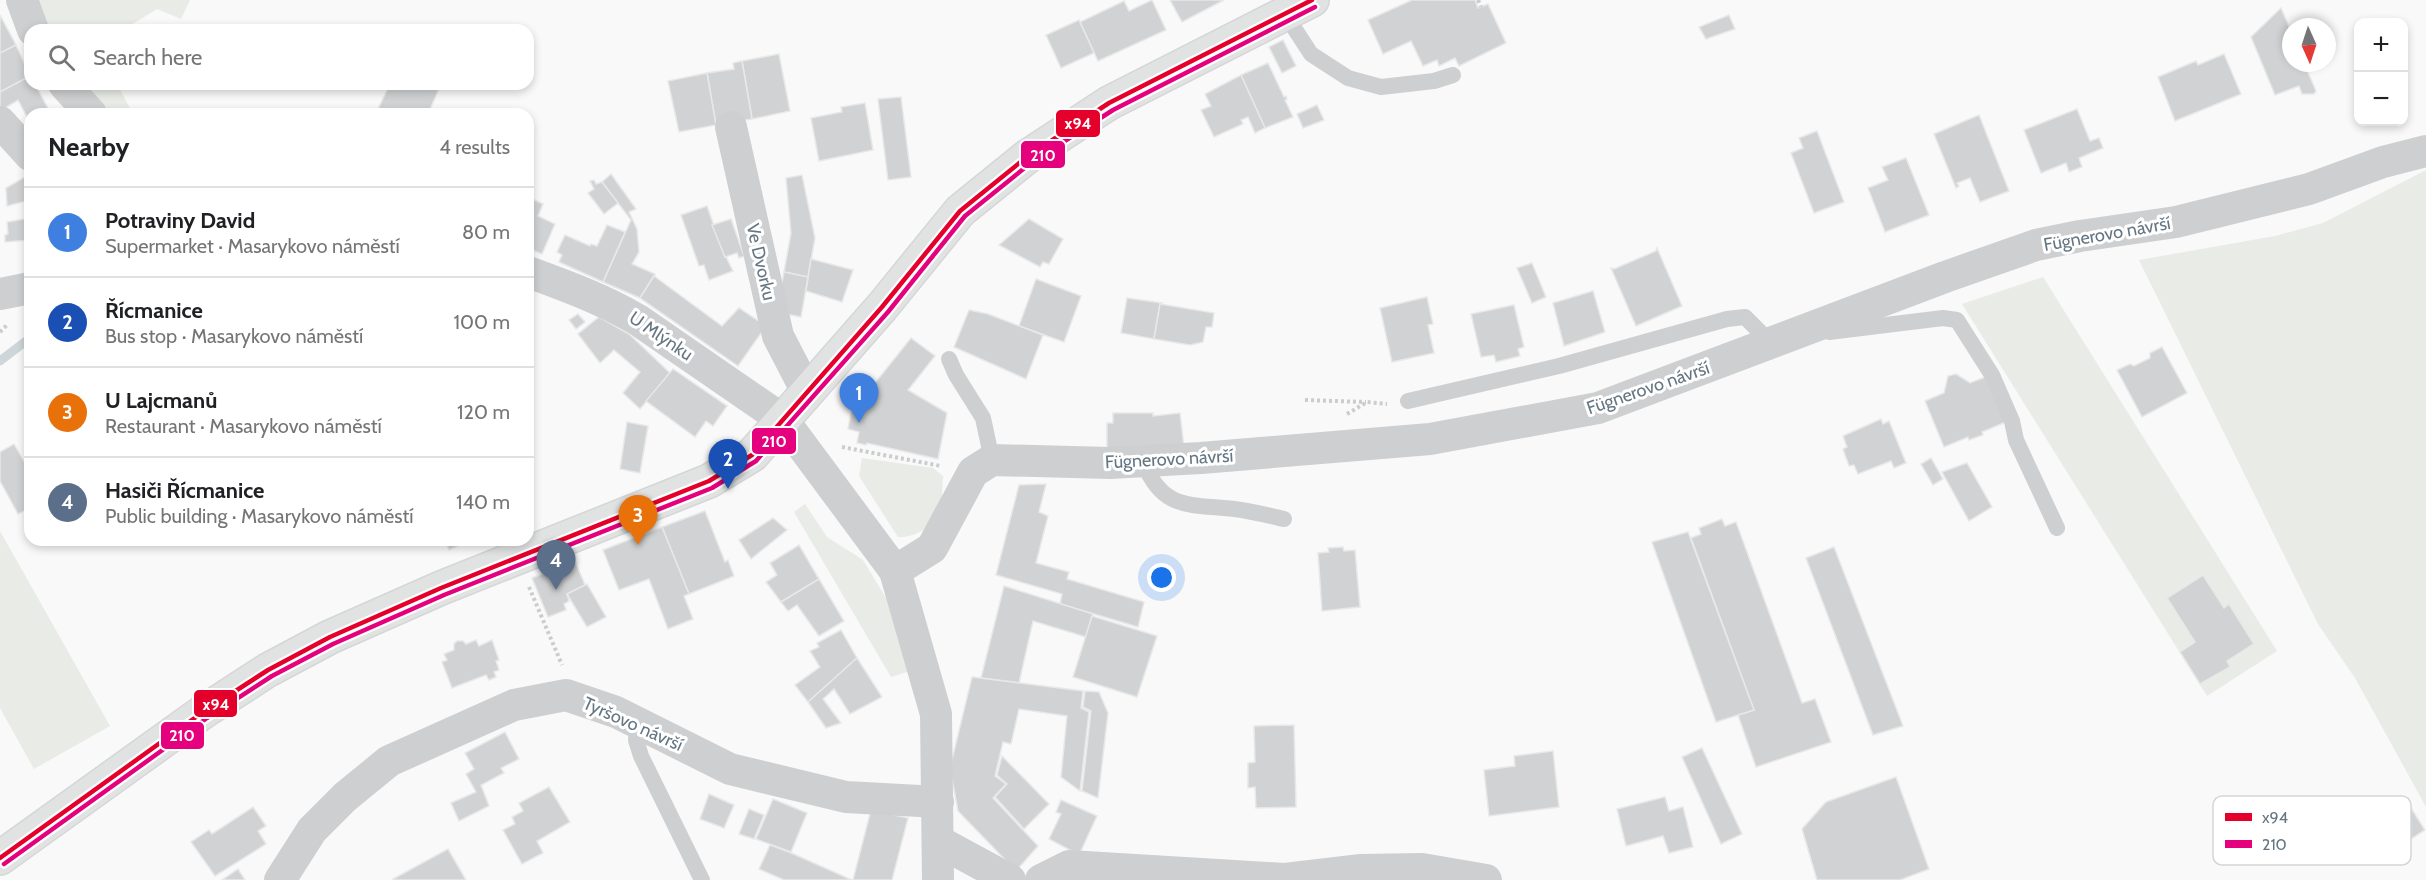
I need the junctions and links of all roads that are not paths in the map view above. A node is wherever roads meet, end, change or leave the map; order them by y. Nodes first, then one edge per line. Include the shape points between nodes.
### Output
1 (22, 0) edge
2 (1299, 7) edge
3 (31, 24) edge
4 (1453, 75) dead end
5 (69, 90) edge
6 (86, 108) edge
7 (0, 122) edge
8 (730, 127) dead end
9 (24, 148) edge
10 (2426, 151) edge
11 (534, 274) edge
12 (24, 289) edge
13 (0, 294) edge
14 (1777, 342) junction
15 (949, 359) dead end
16 (807, 392) junction
17 (1408, 400) dead end
18 (783, 420) junction
19 (1143, 461) junction
20 (983, 466) junction
21 (1284, 519) dead end
22 (2058, 528) dead end
23 (895, 571) junction
24 (637, 723) junction
25 (938, 802) junction
26 (939, 841) junction
27 (0, 858) edge
28 (1311, 878) edge
29 (280, 880) edge
30 (702, 880) edge
31 (938, 880) edge
32 (1010, 880) edge
33 (1041, 880) edge
34 (1486, 880) edge

1 - 3 street
2 - 4 lane via 1311,54 1348,78 1381,87
2 - 16 main road via 1109,103 1028,156 960,212
5 - 6 street
7 - 9 street
8 - 16 street, Ve Dvorku via 778,336
10 - 14 street, Fügnerovo návrší via 2309,189 2176,222 2036,245
11 - 18 street, U Mlýnku via 613,305
12 - 13 street
14 - 17 lane via 1745,317 1727,319 1558,366
14 - 19 street, Fügnerovo návrší via 1598,408 1430,439
14 - 22 lane via 1943,318 1957,321 1992,375 2016,440
15 - 20 lane via 983,418
16 - 18 main road
18 - 23 street, U Mlýnku
18 - 27 main road via 752,456 709,481 515,557 268,669
19 - 20 street, Fügnerovo návrší
19 - 21 lane via 1156,487 1171,500
20 - 23 street via 932,548
23 - 25 street via 936,714
24 - 25 street, Tyršovo návrší via 730,769 846,797
24 - 29 street, Tyršovo návrší via 566,695 514,705 389,761 312,830
24 - 30 lane via 636,740 641,756
25 - 26 street
26 - 31 street
26 - 32 street
28 - 33 street via 1069,866
28 - 34 street via 1361,870 1422,869

